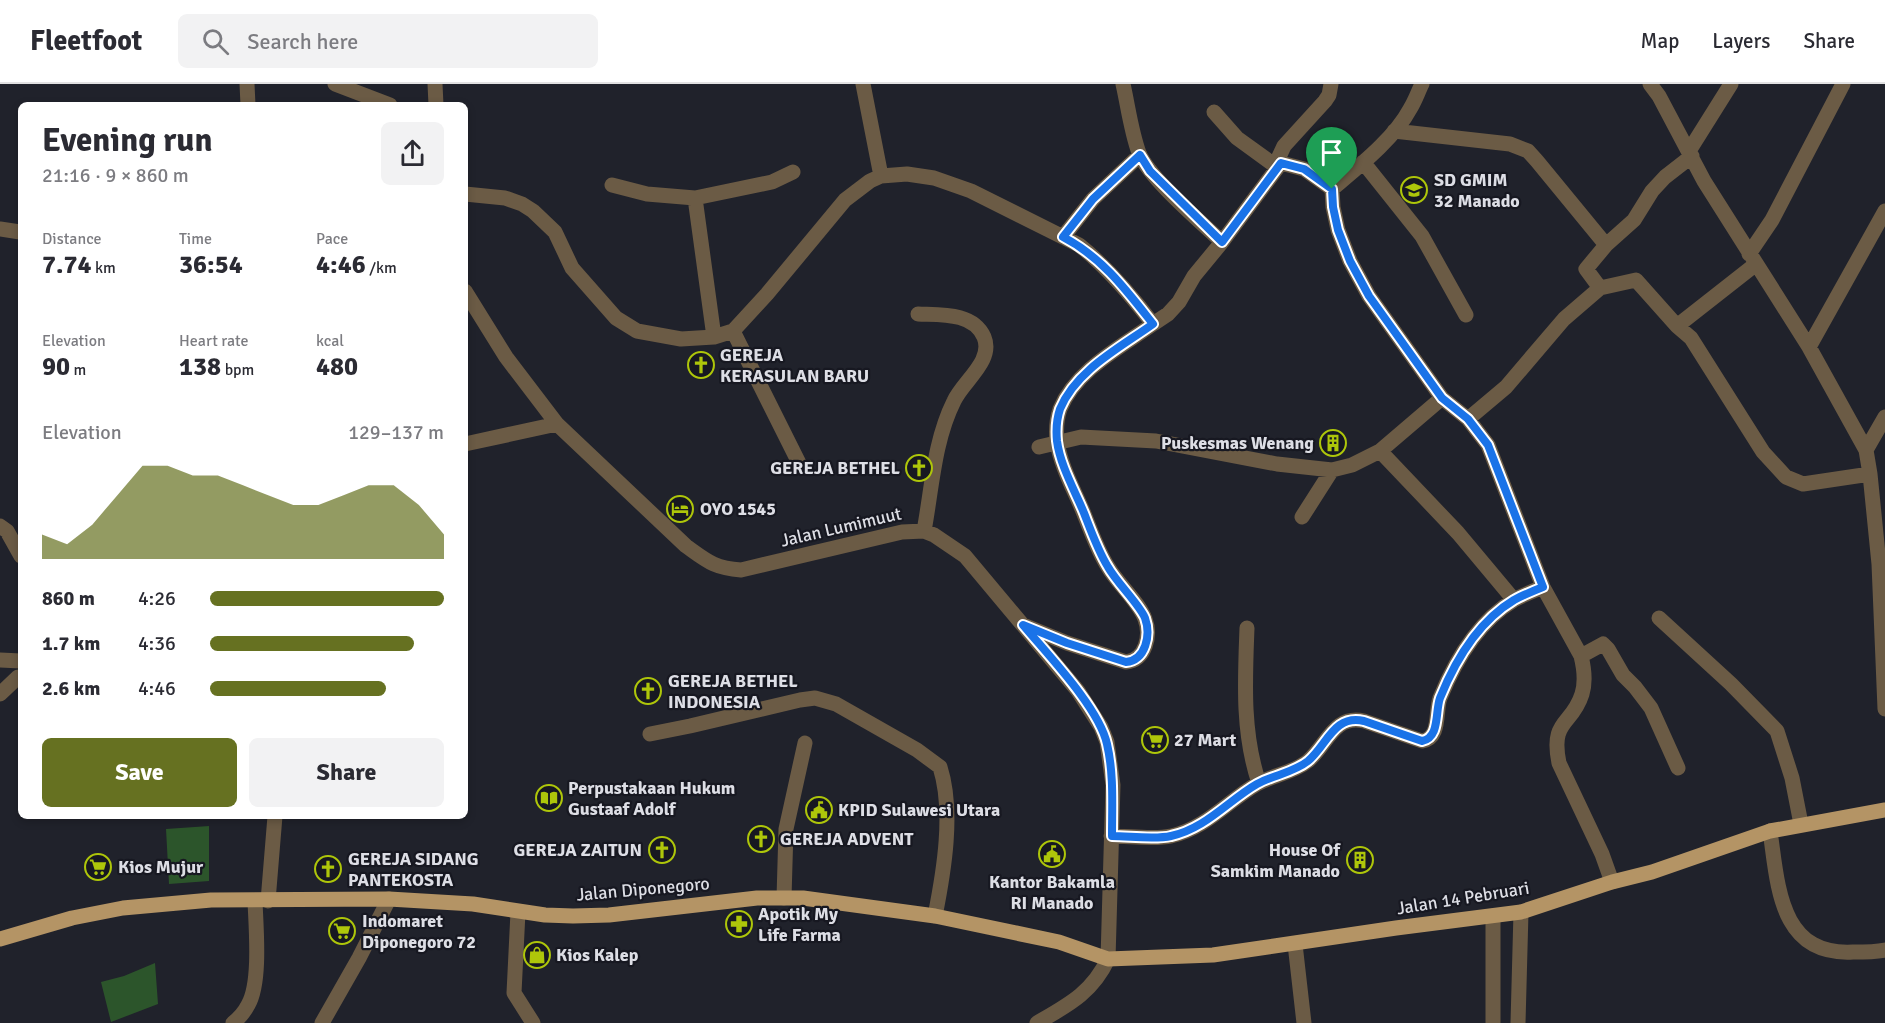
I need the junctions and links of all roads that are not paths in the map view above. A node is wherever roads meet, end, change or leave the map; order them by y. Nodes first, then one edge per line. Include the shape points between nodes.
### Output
1 (247, 84) edge
2 (335, 84) edge
3 (435, 84) edge
4 (862, 84) edge
5 (1123, 84) edge
6 (1330, 84) edge
7 (1422, 84) edge
8 (1650, 84) edge
9 (1731, 84) edge
10 (1843, 84) edge
11 (248, 102) edge
12 (382, 102) edge
13 (436, 102) edge
14 (1214, 112) dead end
15 (1394, 131) junction
16 (1690, 153) junction
17 (1140, 155) junction
18 (1363, 162) junction
19 (1279, 165) junction
20 (794, 172) dead end
21 (881, 176) junction
22 (612, 185) dead end
23 (1332, 189) junction
24 (468, 194) edge
25 (695, 198) junction
26 (1885, 211) edge
27 (0, 229) edge
28 (18, 232) edge
29 (1063, 237) junction
30 (1222, 242) junction
31 (1606, 245) junction
32 (1753, 259) junction
33 (1599, 288) junction
34 (468, 296) edge
35 (918, 314) dead end
36 (1466, 315) dead end
37 (1153, 324) junction
38 (1677, 326) junction
39 (733, 331) junction
40 (714, 337) junction
41 (1809, 347) junction
42 (1442, 398) junction
43 (1885, 417) edge
44 (1468, 419) junction
45 (557, 424) junction
46 (1057, 441) junction
47 (468, 443) edge
48 (1039, 447) dead end
49 (1866, 450) junction
50 (1380, 451) junction
51 (801, 467) dead end
52 (1332, 470) junction
53 (1870, 474) junction
54 (1302, 517) dead end
55 (0, 526) edge
56 (924, 531) junction
57 (18, 551) edge
58 (1543, 587) junction
59 (1514, 600) junction
60 (1659, 618) dead end
61 (1023, 625) junction
62 (1247, 628) dead end
63 (1581, 656) junction
64 (0, 660) edge
65 (18, 661) edge
66 (18, 676) edge
67 (1884, 686) edge
68 (0, 694) edge
69 (1885, 710) edge
70 (650, 734) dead end
71 (805, 743) dead end
72 (1678, 768) dead end
73 (1259, 783) junction
74 (1885, 810) edge
75 (275, 819) edge
76 (1801, 824) junction
77 (1770, 831) junction
78 (1112, 836) junction
79 (1612, 882) junction
80 (783, 898) junction
81 (389, 899) junction
82 (261, 901) junction
83 (518, 912) junction
84 (1521, 912) junction
85 (935, 916) junction
86 (1493, 916) junction
87 (0, 939) edge
88 (1295, 944) junction
89 (1885, 950) edge
90 (1107, 959) junction
91 (233, 1023) edge
92 (322, 1023) edge
93 (533, 1023) edge
94 (1037, 1023) edge
95 (1304, 1023) edge
96 (1493, 1023) edge
97 (1518, 1023) edge

1 - 11 street
2 - 12 street
3 - 13 street
4 - 21 street
5 - 17 street
6 - 19 street via 1329,95 1284,146
7 - 15 street via 1410,111
8 - 16 street
9 - 16 street
10 - 32 street
14 - 19 street via 1237,138
15 - 18 street
15 - 31 street via 1479,140 1528,151
16 - 31 street via 1652,191 1634,220
16 - 32 street
17 - 29 street via 1093,199
17 - 30 street via 1150,171
18 - 23 street
18 - 36 street via 1422,236
19 - 23 street via 1304,169
19 - 30 street
20 - 25 street via 772,182
21 - 29 street via 934,178 971,191
21 - 39 street via 845,200
22 - 25 street via 647,194
23 - 42 street via 1338,230 1350,261 1369,296
24 - 40 street via 505,198 540,216 555,232 579,277 616,318 637,331 681,339
25 - 40 street
26 - 41 street
27 - 28 street
29 - 37 street via 1095,258
30 - 37 street via 1179,302
31 - 33 street via 1586,269
32 - 38 street
32 - 41 street
33 - 38 street via 1636,280
33 - 44 street via 1564,319 1506,387
34 - 45 street, Jalan Lumimuut via 506,357
35 - 56 street via 964,319 976,325 986,343 982,362 953,402 932,478
37 - 46 street via 1091,368 1074,387 1060,409
38 - 53 street via 1691,338 1762,452 1786,477 1803,484
39 - 40 street
39 - 51 street
41 - 49 street
42 - 44 street
42 - 50 street
43 - 49 street
44 - 58 street via 1488,445
45 - 47 street
45 - 56 street, Jalan Lumimuut via 687,546 722,568 741,570 858,541
46 - 48 street
46 - 52 street via 1081,436 1156,441 1277,464
46 - 61 street via 1107,566 1144,617 1148,636 1142,652 1126,662
49 - 53 street
50 - 52 street
50 - 59 street via 1458,533
52 - 54 street
53 - 67 street via 1879,564
55 - 57 street
56 - 61 street, Jalan Lumimuut via 965,556
58 - 59 street
58 - 63 street
59 - 73 street via 1483,626 1463,653 1439,700 1434,732 1427,740 1364,721 1347,720 1307,762
60 - 76 street via 1777,731
61 - 78 street, Jalan Lumimuut via 1078,691 1101,727 1111,765
62 - 73 street via 1246,714
63 - 72 street via 1599,645 1608,648 1623,675 1651,708
63 - 79 street via 1585,682 1582,695 1562,724 1556,749
64 - 65 street
66 - 68 street
67 - 69 street
70 - 85 street via 815,698 836,704 918,750 940,767 945,790 944,858
71 - 80 street via 786,829
73 - 78 street via 1187,832 1169,837
74 - 76 main road, Jalan 14 Pebruari
75 - 82 street
76 - 77 main road, Jalan 14 Pebruari
77 - 79 main road, Jalan 14 Pebruari
77 - 89 street via 1784,910 1793,928 1814,945 1835,952
78 - 90 street, Jalan Lumimuut
79 - 84 main road, Jalan 14 Pebruari
80 - 83 main road, Jalan Diponegoro via 757,897 609,915
80 - 85 main road, Jalan Diponegoro
81 - 82 main road, Jalan Diponegoro
81 - 83 main road, Jalan Diponegoro via 472,904
81 - 92 street
82 - 87 main road, Jalan Diponegoro via 211,900 123,908
82 - 91 street via 254,988 250,1003
83 - 93 street via 514,993
84 - 86 main road, Jalan 14 Pebruari
84 - 97 street
85 - 90 main road, Jalan Diponegoro via 1059,942
86 - 88 main road, Jalan 14 Pebruari
86 - 96 street
88 - 90 main road, Jalan 14 Pebruari via 1213,955
88 - 95 street
90 - 94 street via 1089,989

